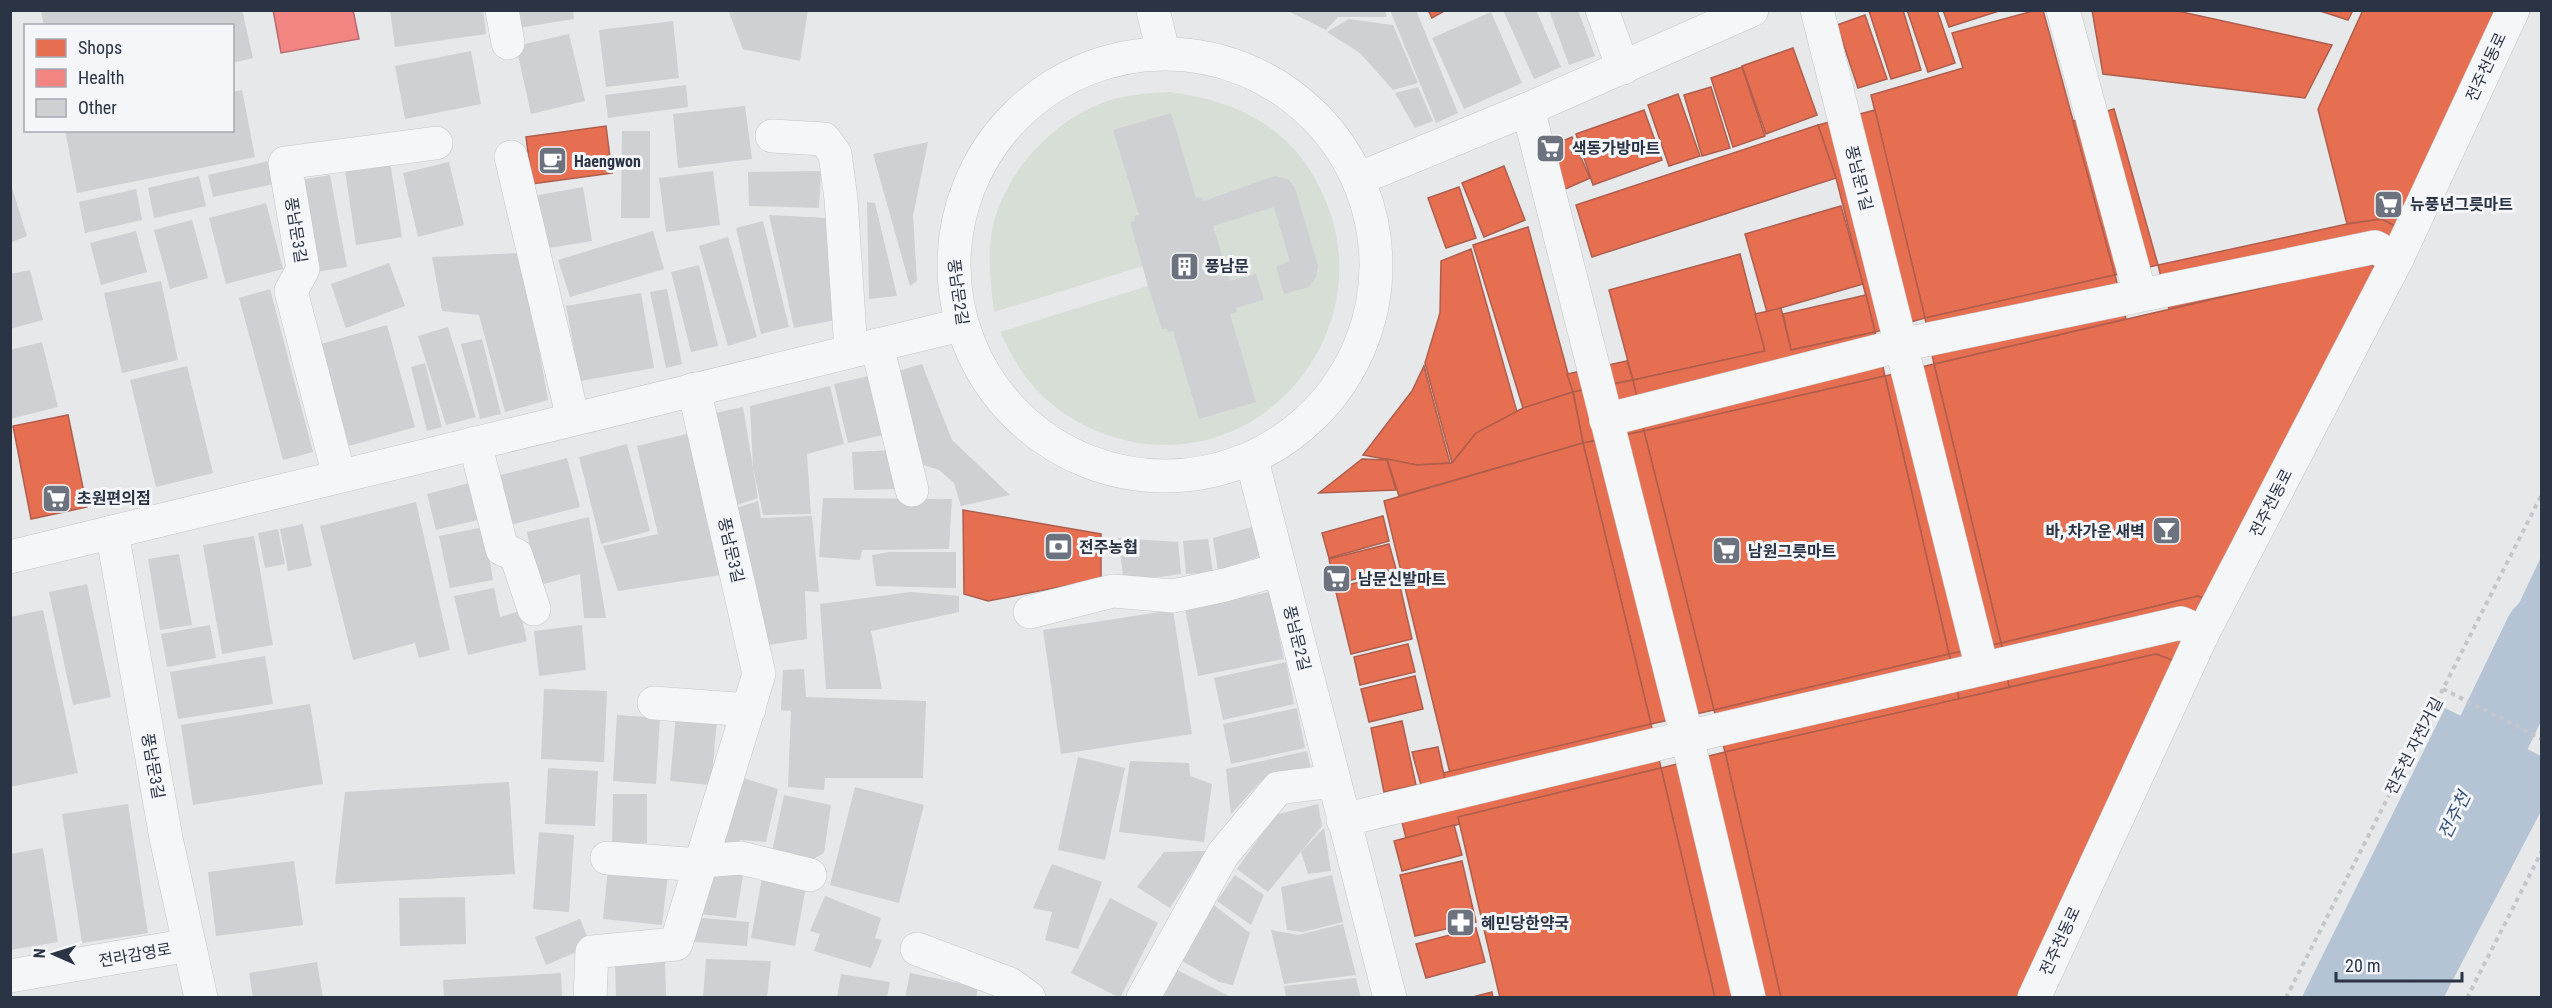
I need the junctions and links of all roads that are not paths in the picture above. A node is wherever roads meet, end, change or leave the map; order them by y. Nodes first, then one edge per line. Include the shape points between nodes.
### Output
1 (502, 10) edge
2 (1153, 10) edge
3 (1602, 10) edge
4 (1752, 10) edge
5 (1816, 10) edge
6 (2063, 10) edge
7 (2513, 10) edge
8 (508, 43) dead end
9 (1163, 51) junction
10 (1623, 68) junction
11 (1528, 109) junction
12 (772, 136) dead end
13 (436, 143) dead end
14 (511, 157) dead end
15 (1358, 178) junction
16 (2397, 259) junction
17 (2140, 294) junction
18 (960, 324) junction
19 (1901, 345) junction
20 (864, 348) junction
21 (694, 390) junction
22 (573, 419) junction
23 (1606, 420) junction
24 (475, 443) junction
25 (1252, 460) junction
26 (339, 476) junction
27 (912, 490) dead end
28 (112, 532) junction
29 (10, 557) edge
30 (1280, 569) junction
31 (534, 609) dead end
32 (1030, 612) dead end
33 (2203, 633) junction
34 (1982, 668) junction
35 (654, 703) dead end
36 (749, 710) junction
37 (1687, 737) junction
38 (1334, 780) junction
39 (1343, 820) junction
40 (607, 858) dead end
41 (701, 863) junction
42 (810, 875) dead end
43 (189, 945) junction
44 (916, 949) dead end
45 (10, 976) edge
46 (201, 998) edge
47 (590, 998) edge
48 (1029, 998) edge
49 (1143, 998) edge
50 (1390, 998) edge
51 (1749, 998) edge
52 (2034, 998) edge

1 - 8 street
2 - 9 street
3 - 10 street
4 - 10 street
5 - 19 street, 풍남문1길
6 - 17 street
7 - 16 street, 전주천동로
9 - 15 street, 풍남문2길 via 1211,57 1258,73 1300,100 1333,136
9 - 18 street, 풍남문2길 via 1086,66 1020,108 973,171 952,246
10 - 11 street
11 - 15 street
11 - 23 street
12 - 20 street via 824,139 835,154
13 - 26 street, 풍남문3길 via 285,163 303,268 291,291
14 - 22 street
15 - 25 street, 풍남문2길 via 1372,223 1377,269 1371,315 1354,358 1330,398 1305,423
16 - 17 street via 2375,247
16 - 33 street, 전주천동로
17 - 19 street
18 - 20 street
18 - 25 street, 풍남문2길 via 992,392 1046,442 1114,472 1187,477
19 - 23 street
19 - 34 street, 풍남문1길
20 - 21 street
20 - 27 street
21 - 22 street
21 - 36 street, 풍남문3길 via 759,674
22 - 24 street
23 - 37 street
24 - 26 street
24 - 31 street via 502,549 516,555
25 - 30 street, 풍남문2길
26 - 28 street
28 - 29 street
28 - 43 street, 풍남문3길 via 162,817
30 - 32 street via 1173,596 1113,591
30 - 38 street, 풍남문2길
33 - 34 street via 2181,624
33 - 52 street, 전주천동로
34 - 37 street
35 - 36 street
36 - 41 street, 풍남문3길
37 - 39 street
37 - 51 street
38 - 39 street, 풍남문2길
38 - 49 street via 1278,788 1223,854
39 - 50 street, 풍남문2길
40 - 41 street
41 - 42 street via 741,858
41 - 47 street, 풍남문3길 via 676,944 592,952
43 - 45 street, 전라감영로
43 - 46 street, 풍남문3길
44 - 48 street via 1010,984

